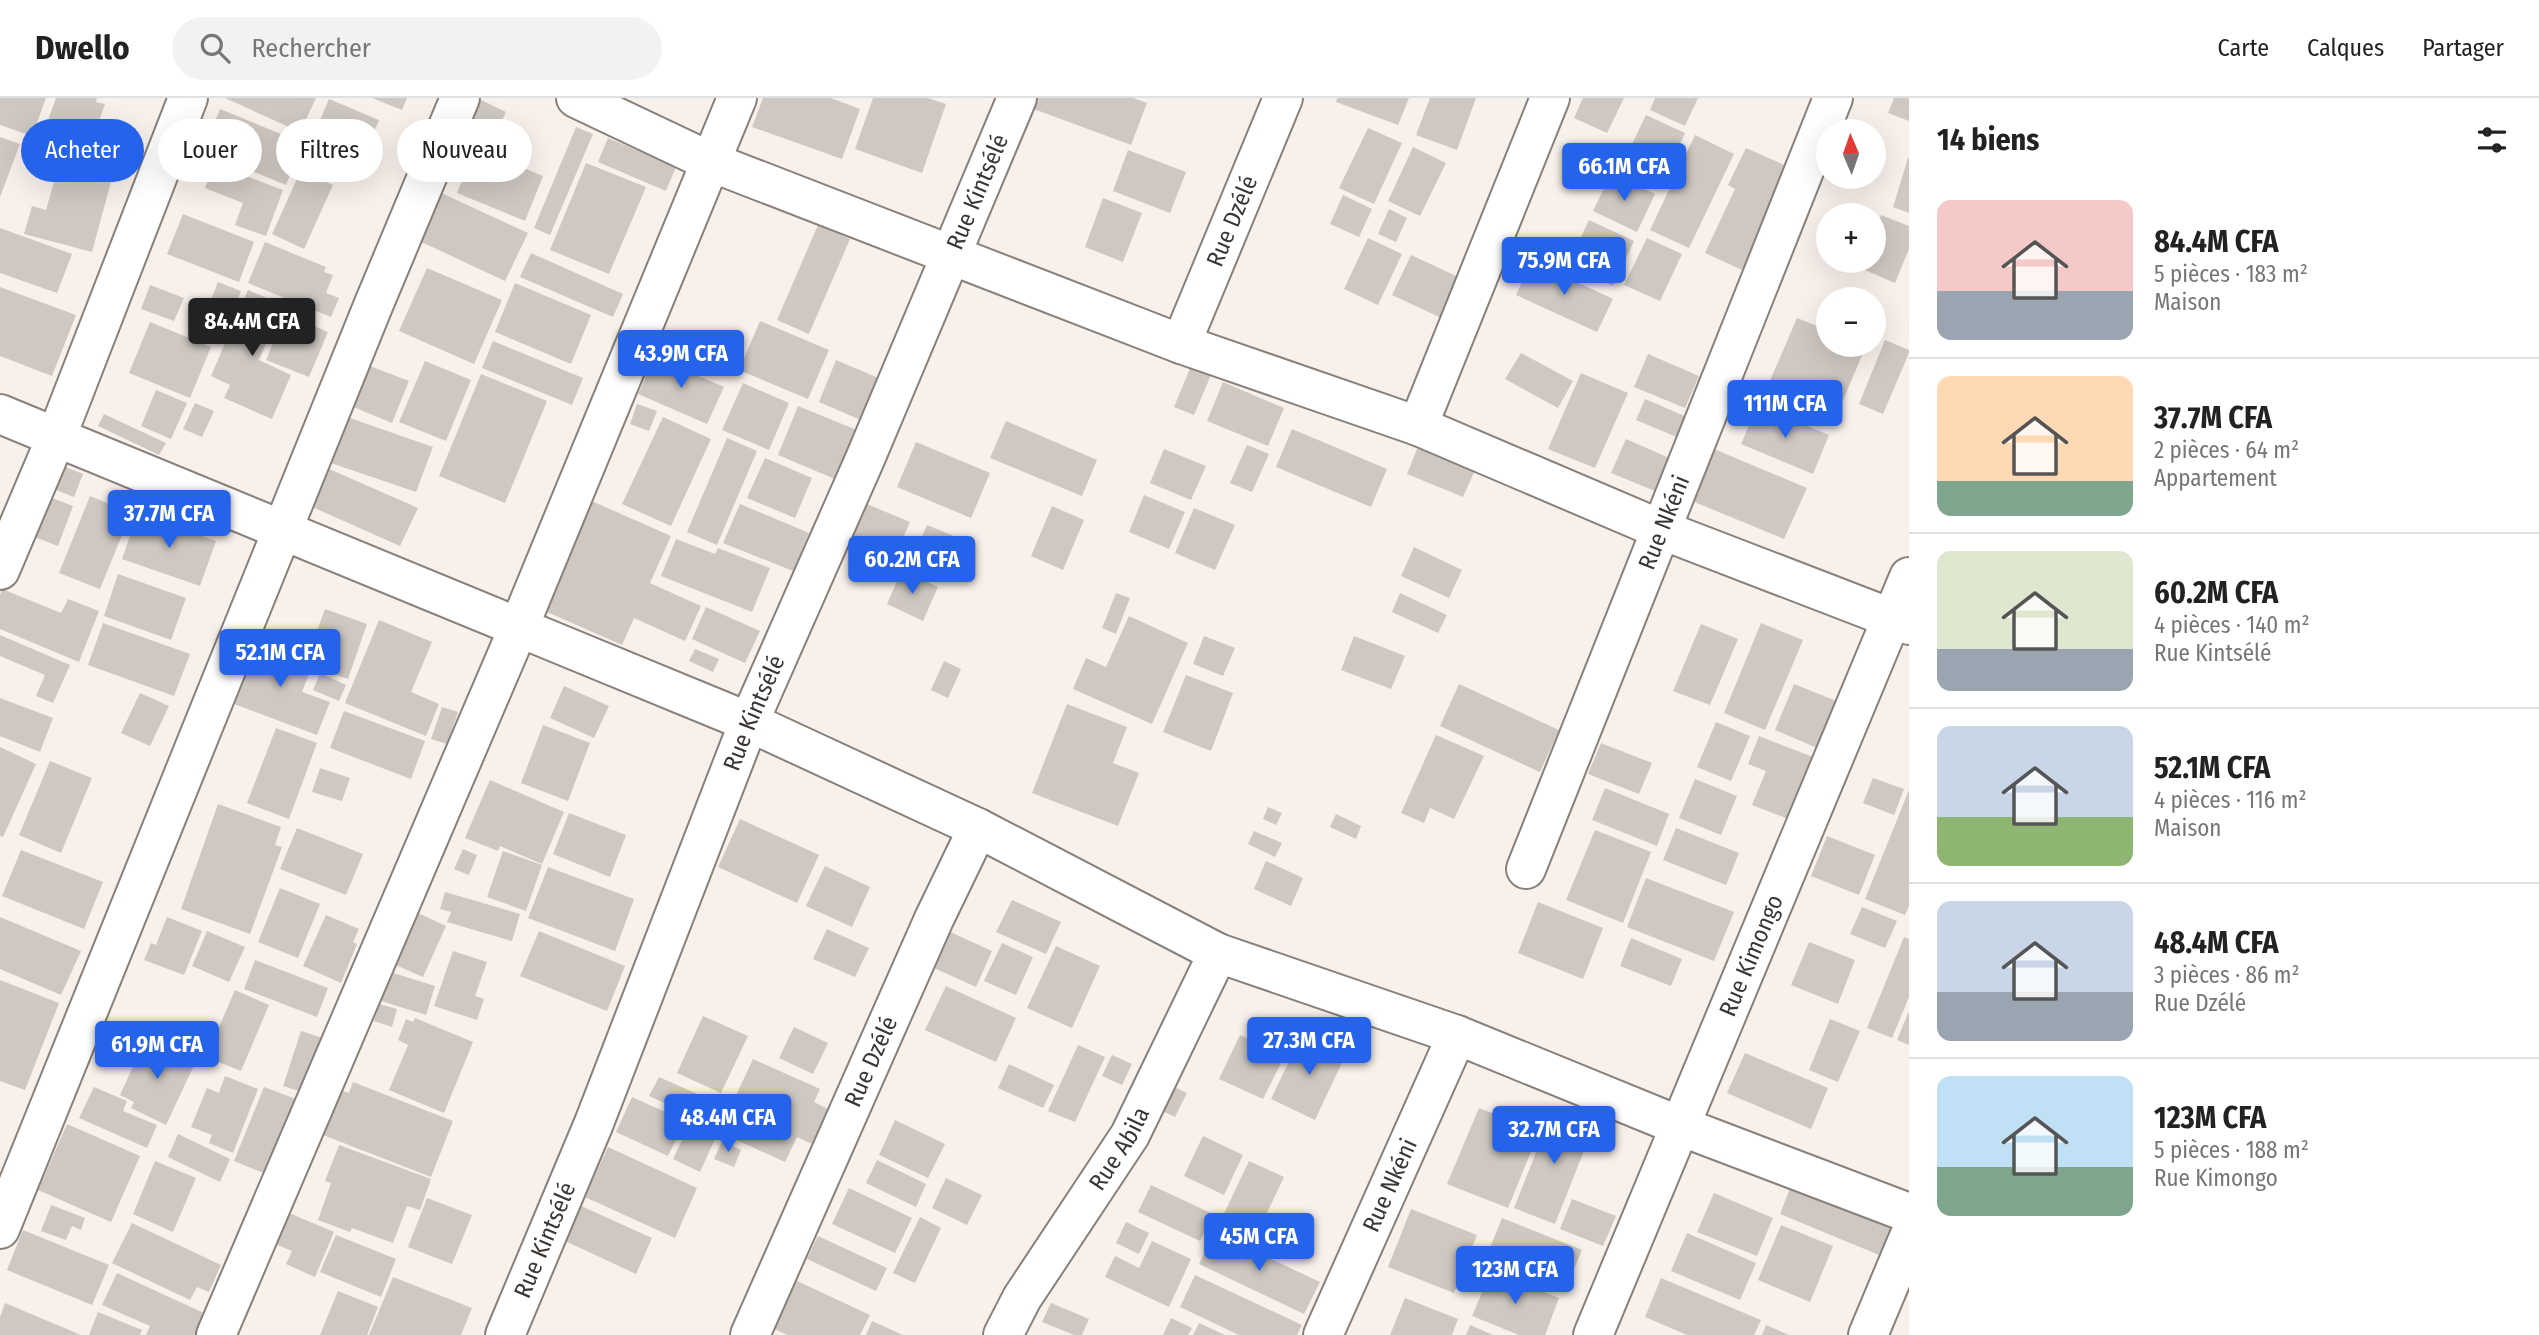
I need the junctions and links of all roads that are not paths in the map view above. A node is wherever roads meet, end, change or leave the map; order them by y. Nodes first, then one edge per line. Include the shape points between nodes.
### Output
1 (188, 98) edge
2 (460, 98) edge
3 (576, 98) edge
4 (737, 98) edge
5 (1017, 98) edge
6 (1283, 98) edge
7 (1550, 98) edge
8 (1833, 98) edge
9 (711, 162) junction
10 (953, 254) junction
11 (1181, 344) junction
12 (0, 414) edge
13 (1418, 426) junction
14 (56, 438) junction
15 (1662, 530) junction
16 (284, 531) junction
17 (0, 570) edge
18 (1909, 577) edge
19 (1900, 622) edge
20 (517, 629) junction
21 (749, 722) junction
22 (978, 828) junction
23 (1526, 869) dead end
24 (1218, 953) junction
25 (1457, 1035) junction
26 (1680, 1126) junction
27 (1909, 1213) edge
28 (0, 1229) edge
29 (1909, 1237) edge
30 (216, 1335) edge
31 (505, 1335) edge
32 (750, 1335) edge
33 (1003, 1335) edge
34 (1322, 1335) edge
35 (1593, 1335) edge
36 (1868, 1335) edge

1 - 14 street
2 - 16 street
3 - 9 street
4 - 9 street
5 - 10 street, Rue Kintsélé
6 - 11 street, Rue Dzélé
7 - 13 street
8 - 15 street, Rue Nkéni
9 - 10 street
9 - 20 street
10 - 11 street
10 - 21 street, Rue Kintsélé
11 - 13 street
12 - 14 street
13 - 15 street
14 - 16 street
14 - 17 street
15 - 19 street
15 - 23 street, Rue Nkéni
16 - 20 street
16 - 28 street
18 - 19 street, Rue Kimongo
19 - 26 street, Rue Kimongo
20 - 21 street
20 - 30 street
21 - 22 street
21 - 31 street, Rue Kintsélé via 594,1123
22 - 24 street
22 - 32 street, Rue Dzélé
24 - 25 street
24 - 33 street, Rue Abila via 1130,1135 1022,1298
25 - 26 street
25 - 34 street, Rue Nkéni
26 - 27 street
26 - 35 street, Rue Kimongo
29 - 36 street

